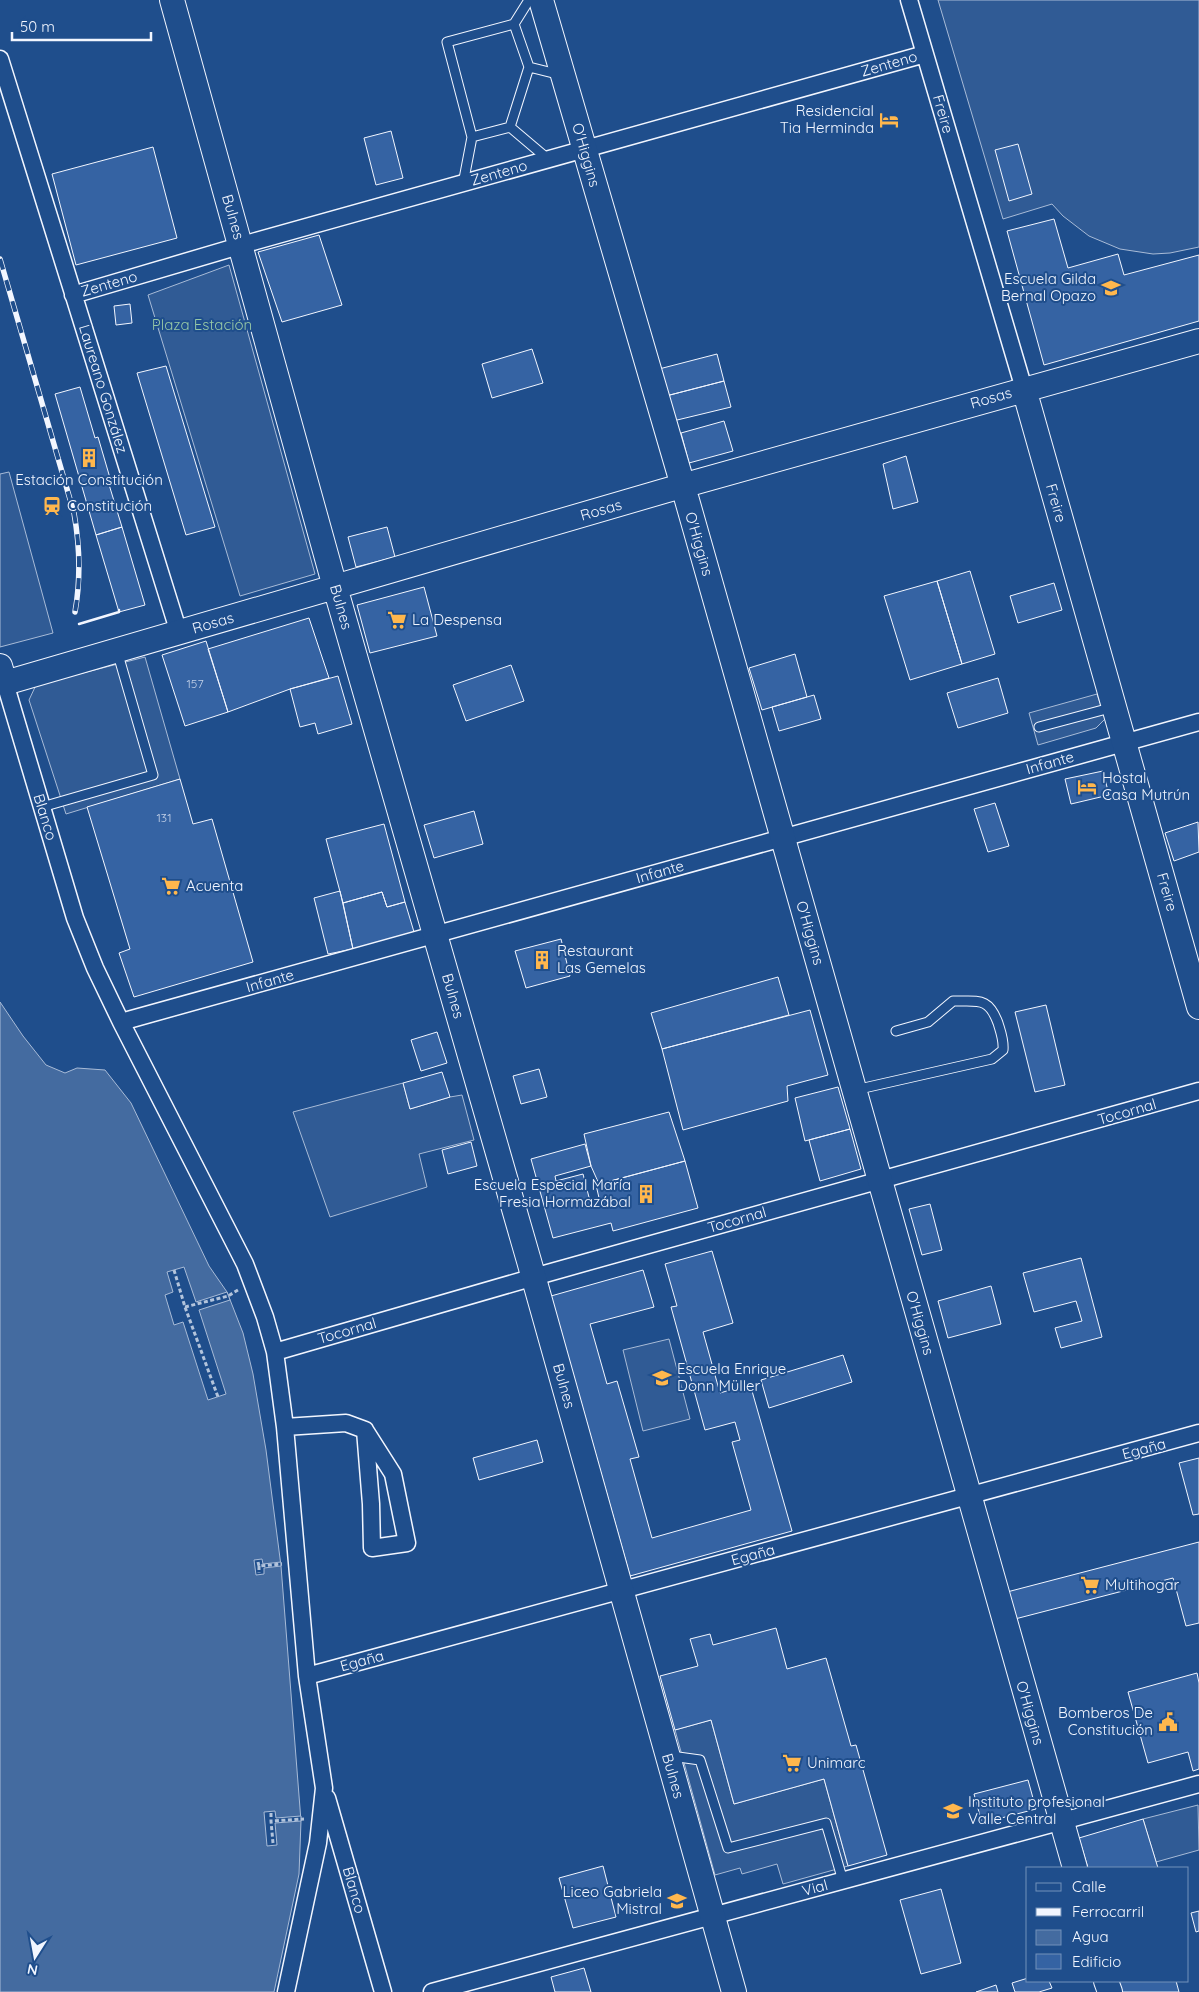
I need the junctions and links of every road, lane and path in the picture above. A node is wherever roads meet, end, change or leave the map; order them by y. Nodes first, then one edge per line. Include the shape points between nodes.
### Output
1 (172, 0) edge
2 (530, 0) edge
3 (541, 0) edge
4 (909, 0) edge
5 (514, 24) junction
6 (925, 54) junction
7 (0, 59) edge
8 (529, 67) junction
9 (563, 76) junction
10 (510, 127) junction
11 (472, 136) junction
12 (584, 150) junction
13 (549, 160) junction
14 (463, 184) junction
15 (241, 246) junction
16 (73, 295) junction
17 (1199, 341) edge
18 (1024, 389) junction
19 (683, 486) junction
20 (335, 587) junction
21 (178, 633) junction
22 (117, 651) junction
23 (3, 675) edge
24 (1114, 707) junction
25 (1199, 722) edge
26 (1039, 727) dead end
27 (1124, 742) junction
28 (42, 808) junction
29 (783, 838) junction
30 (435, 935) junction
31 (1199, 1007) edge
32 (121, 1022) junction
33 (896, 1031) dead end
34 (854, 1090) junction
35 (1199, 1091) edge
36 (880, 1180) junction
37 (174, 1270) dead end
38 (533, 1277) junction
39 (251, 1282) junction
40 (185, 1307) junction
41 (275, 1352) junction
42 (218, 1397) dead end
43 (285, 1427) junction
44 (365, 1430) junction
45 (1199, 1434) edge
46 (969, 1496) junction
47 (298, 1563) junction
48 (259, 1573) dead end
49 (621, 1590) junction
50 (307, 1676) junction
51 (668, 1756) junction
52 (1199, 1784) edge
53 (324, 1788) junction
54 (271, 1813) dead end
55 (322, 1817) junction
56 (271, 1821) junction
57 (1061, 1822) junction
58 (273, 1843) dead end
59 (1074, 1867) edge
60 (843, 1881) junction
61 (712, 1916) junction
62 (286, 1992) edge
63 (383, 1992) edge
64 (432, 1992) edge
65 (734, 1992) edge

1 - 15 main road, Bulnes
2 - 5 lane
3 - 9 main road, O'Higgins
4 - 6 street, Freire
5 - 8 lane
5 - 11 lane via 447,42
6 - 12 street, Zenteno
6 - 18 street, Freire
7 - 16 street, Laureano González
8 - 9 lane
8 - 10 lane
9 - 12 main road, O'Higgins
10 - 11 lane
10 - 13 lane
11 - 14 lane
12 - 13 street, Zenteno
12 - 19 main road, O'Higgins
13 - 14 street, Zenteno
14 - 15 street, Zenteno
15 - 16 street, Zenteno
15 - 20 main road, Bulnes
16 - 21 street, Laureano González
17 - 18 main road, Rosas
18 - 19 main road, Rosas
18 - 24 main road, Freire
19 - 20 main road, Rosas
19 - 29 main road, O'Higgins
20 - 21 main road, Rosas
20 - 30 main road, Bulnes
21 - 22 main road, Rosas
22 - 23 main road, Rosas
22 - 28 lane via 153,775
23 - 28 street, Blanco
24 - 26 lane
24 - 27 main road, Freire
25 - 27 street, Infante
27 - 29 street, Infante
27 - 31 main road, Freire
28 - 32 street, Blanco via 75,918
29 - 30 street, Infante
29 - 34 main road, O'Higgins
30 - 32 street, Infante
30 - 38 main road, Bulnes
32 - 39 street, Blanco via 245,1264
33 - 34 lane via 928,1022 953,1001 980,1002 993,1010 1004,1040 1002,1050 992,1059
34 - 36 main road, O'Higgins
35 - 36 street, Tocornal
36 - 38 street, Tocornal
36 - 46 main road, O'Higgins
37 - 40 path
38 - 41 street, Tocornal
38 - 49 main road, Bulnes
39 - 40 path via 228,1296
39 - 41 street, Blanco
40 - 42 path
41 - 43 street, Blanco
43 - 44 street via 346,1423
43 - 47 street, Blanco
44 - 44 street via 372,1548 407,1543 394,1474
45 - 46 street, Egaña
46 - 49 street, Egaña
46 - 57 main road, O'Higgins
47 - 48 path via 259,1564
47 - 50 street, Blanco
49 - 50 street, Egaña
49 - 51 main road, Bulnes
50 - 53 street, Blanco
51 - 60 lane via 700,1760 728,1848 826,1823
51 - 61 main road, Bulnes
52 - 57 street, Vial
53 - 55 street
53 - 63 street, Blanco
54 - 56 path
55 - 56 path
55 - 62 street
56 - 58 path
57 - 59 main road, O'Higgins
57 - 60 street, Vial
60 - 61 street, Vial
61 - 64 street, Vial
61 - 65 main road, Bulnes

